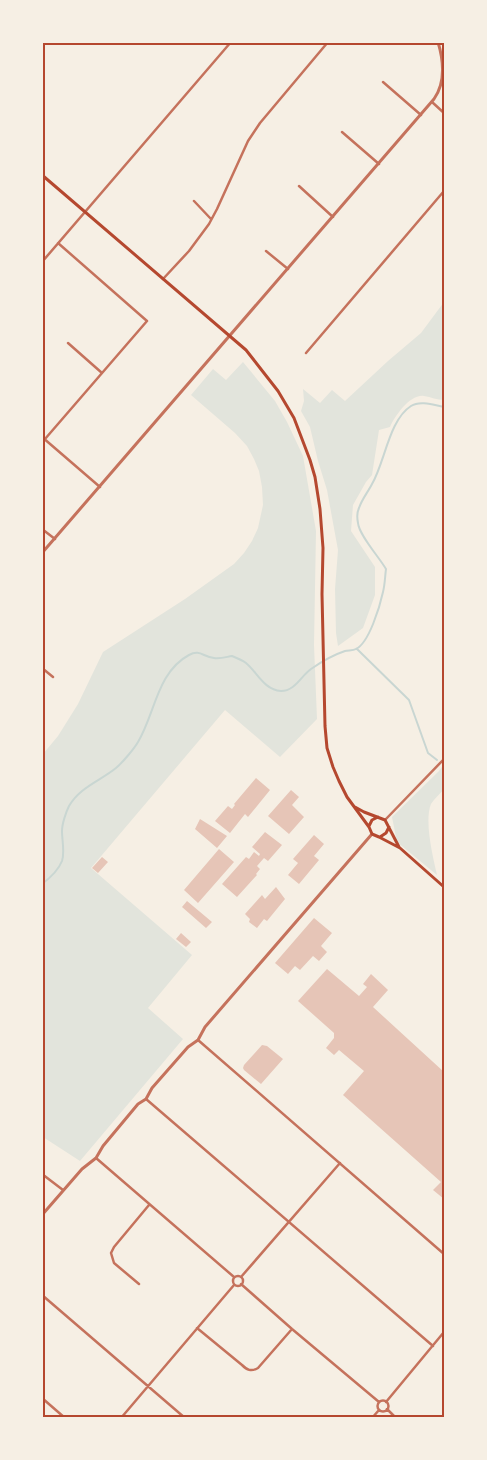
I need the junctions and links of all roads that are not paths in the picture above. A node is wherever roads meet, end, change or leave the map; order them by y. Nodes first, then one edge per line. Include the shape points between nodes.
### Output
1 (231, 42) edge
2 (328, 42) edge
3 (438, 42) edge
4 (443, 52) edge
5 (383, 82) dead end
6 (432, 102) junction
7 (444, 113) edge
8 (421, 115) junction
9 (342, 132) dead end
10 (379, 164) junction
11 (42, 175) edge
12 (298, 186) dead end
13 (444, 191) edge
14 (194, 202) dead end
15 (86, 212) junction
16 (334, 217) junction
17 (211, 220) junction
18 (58, 244) junction
19 (266, 251) dead end
20 (42, 262) edge
21 (288, 269) junction
22 (163, 280) junction
23 (230, 336) junction
24 (68, 343) dead end
25 (306, 353) dead end
26 (102, 373) junction
27 (44, 438) edge
28 (100, 487) junction
29 (42, 528) edge
30 (55, 539) junction
31 (42, 554) edge
32 (42, 668) edge
33 (53, 677) dead end
34 (444, 759) edge
35 (355, 806) junction
36 (378, 817) junction
37 (385, 820) junction
38 (389, 826) junction
39 (369, 828) junction
40 (372, 834) junction
41 (379, 837) junction
42 (400, 848) junction
43 (444, 887) edge
44 (198, 1040) junction
45 (146, 1098) junction
46 (96, 1158) junction
47 (340, 1163) junction
48 (42, 1174) edge
49 (63, 1191) junction
50 (149, 1205) junction
51 (42, 1215) edge
52 (289, 1222) junction
53 (444, 1254) edge
54 (241, 1277) junction
55 (234, 1278) junction
56 (139, 1284) dead end
57 (242, 1284) junction
58 (234, 1285) junction
59 (42, 1295) edge
60 (197, 1328) junction
61 (292, 1329) junction
62 (444, 1332) edge
63 (433, 1346) junction
64 (148, 1386) junction
65 (42, 1398) edge
66 (378, 1402) junction
67 (386, 1402) junction
68 (387, 1409) junction
69 (379, 1410) junction
70 (65, 1418) edge
71 (120, 1418) edge
72 (185, 1418) edge
73 (372, 1418) edge
74 (396, 1418) edge

1 - 15 street
2 - 17 street via 252,135
3 - 4 street
4 - 6 street via 443,78
5 - 8 street
6 - 7 street
6 - 8 street
8 - 10 street
9 - 10 street
10 - 16 street
11 - 15 main road
12 - 16 street
13 - 25 street
14 - 17 street
15 - 18 street
15 - 22 main road
16 - 21 street
17 - 22 street
18 - 20 street
18 - 26 street via 147,321
19 - 21 street
21 - 23 street
22 - 23 main road
23 - 28 street
23 - 35 main road via 278,390 294,418 315,477 323,548 327,748 333,768
24 - 26 street
26 - 27 street
27 - 28 street
28 - 30 street
29 - 30 street
30 - 31 street
32 - 33 street
34 - 37 street
35 - 36 main road
35 - 39 main road
36 - 37 main road
36 - 39 main road via 372,820
37 - 38 main road
38 - 41 main road via 386,834
38 - 42 main road
39 - 40 main road
40 - 41 main road
40 - 44 street via 205,1027
41 - 42 main road
42 - 43 main road
44 - 45 street
44 - 47 street
45 - 46 street
45 - 52 street
46 - 49 street
46 - 50 street
47 - 52 street
47 - 53 street
48 - 49 street
49 - 51 street
50 - 55 street
50 - 56 street via 111,1253 114,1263
52 - 54 street
52 - 63 street
54 - 55 street
54 - 57 street
55 - 58 street
57 - 58 street
57 - 61 street
58 - 60 street
59 - 64 street
60 - 61 street via 247,1370 254,1371
60 - 64 street
61 - 66 street
62 - 63 street
63 - 67 street
64 - 71 street
64 - 72 street
65 - 70 street
66 - 67 street
66 - 69 street
67 - 68 street
68 - 69 street
68 - 74 street
69 - 73 street

